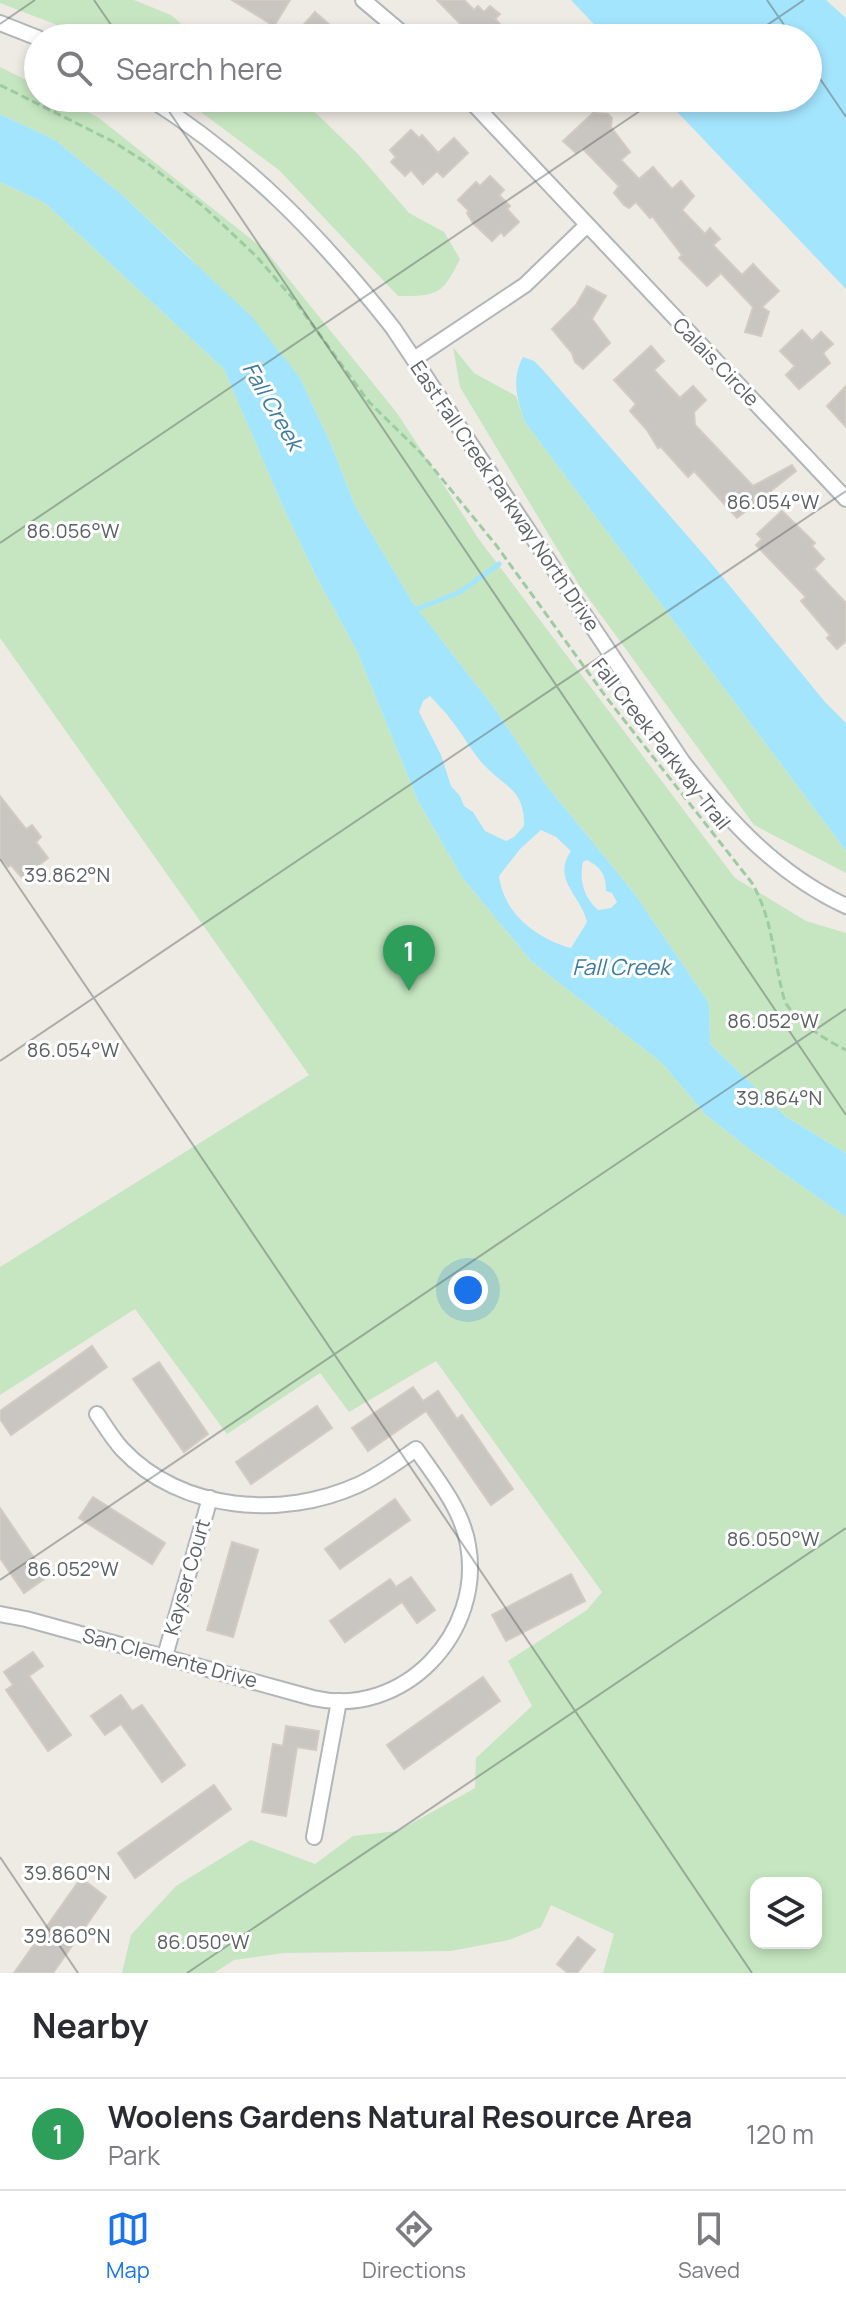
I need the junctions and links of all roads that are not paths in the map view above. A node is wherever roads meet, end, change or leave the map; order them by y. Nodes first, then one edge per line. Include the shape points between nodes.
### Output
1 (363, 0) edge
2 (0, 23) edge
3 (391, 24) edge
4 (24, 32) edge
5 (170, 112) edge
6 (481, 112) edge
7 (586, 226) junction
8 (414, 359) junction
9 (846, 499) edge
10 (846, 906) edge
11 (97, 1414) dead end
12 (210, 1498) junction
13 (0, 1614) edge
14 (165, 1656) junction
15 (339, 1701) junction
16 (314, 1837) dead end

1 - 3 street
2 - 4 street
5 - 8 street, East Fall Creek Parkway North Drive via 285,203 354,277
6 - 7 street, Calais Circle
7 - 8 street via 525,285
7 - 9 street, Calais Circle
8 - 10 street, East Fall Creek Parkway North Drive via 702,787 769,858
11 - 12 street via 121,1448 151,1473
12 - 14 street, Kayser Court
12 - 15 street, San Clemente Drive via 265,1506 320,1499 364,1482 416,1449 447,1495 464,1530 470,1568 465,1606 444,1648 416,1676 396,1687
13 - 14 street, San Clemente Drive
14 - 15 street, San Clemente Drive
15 - 16 street

